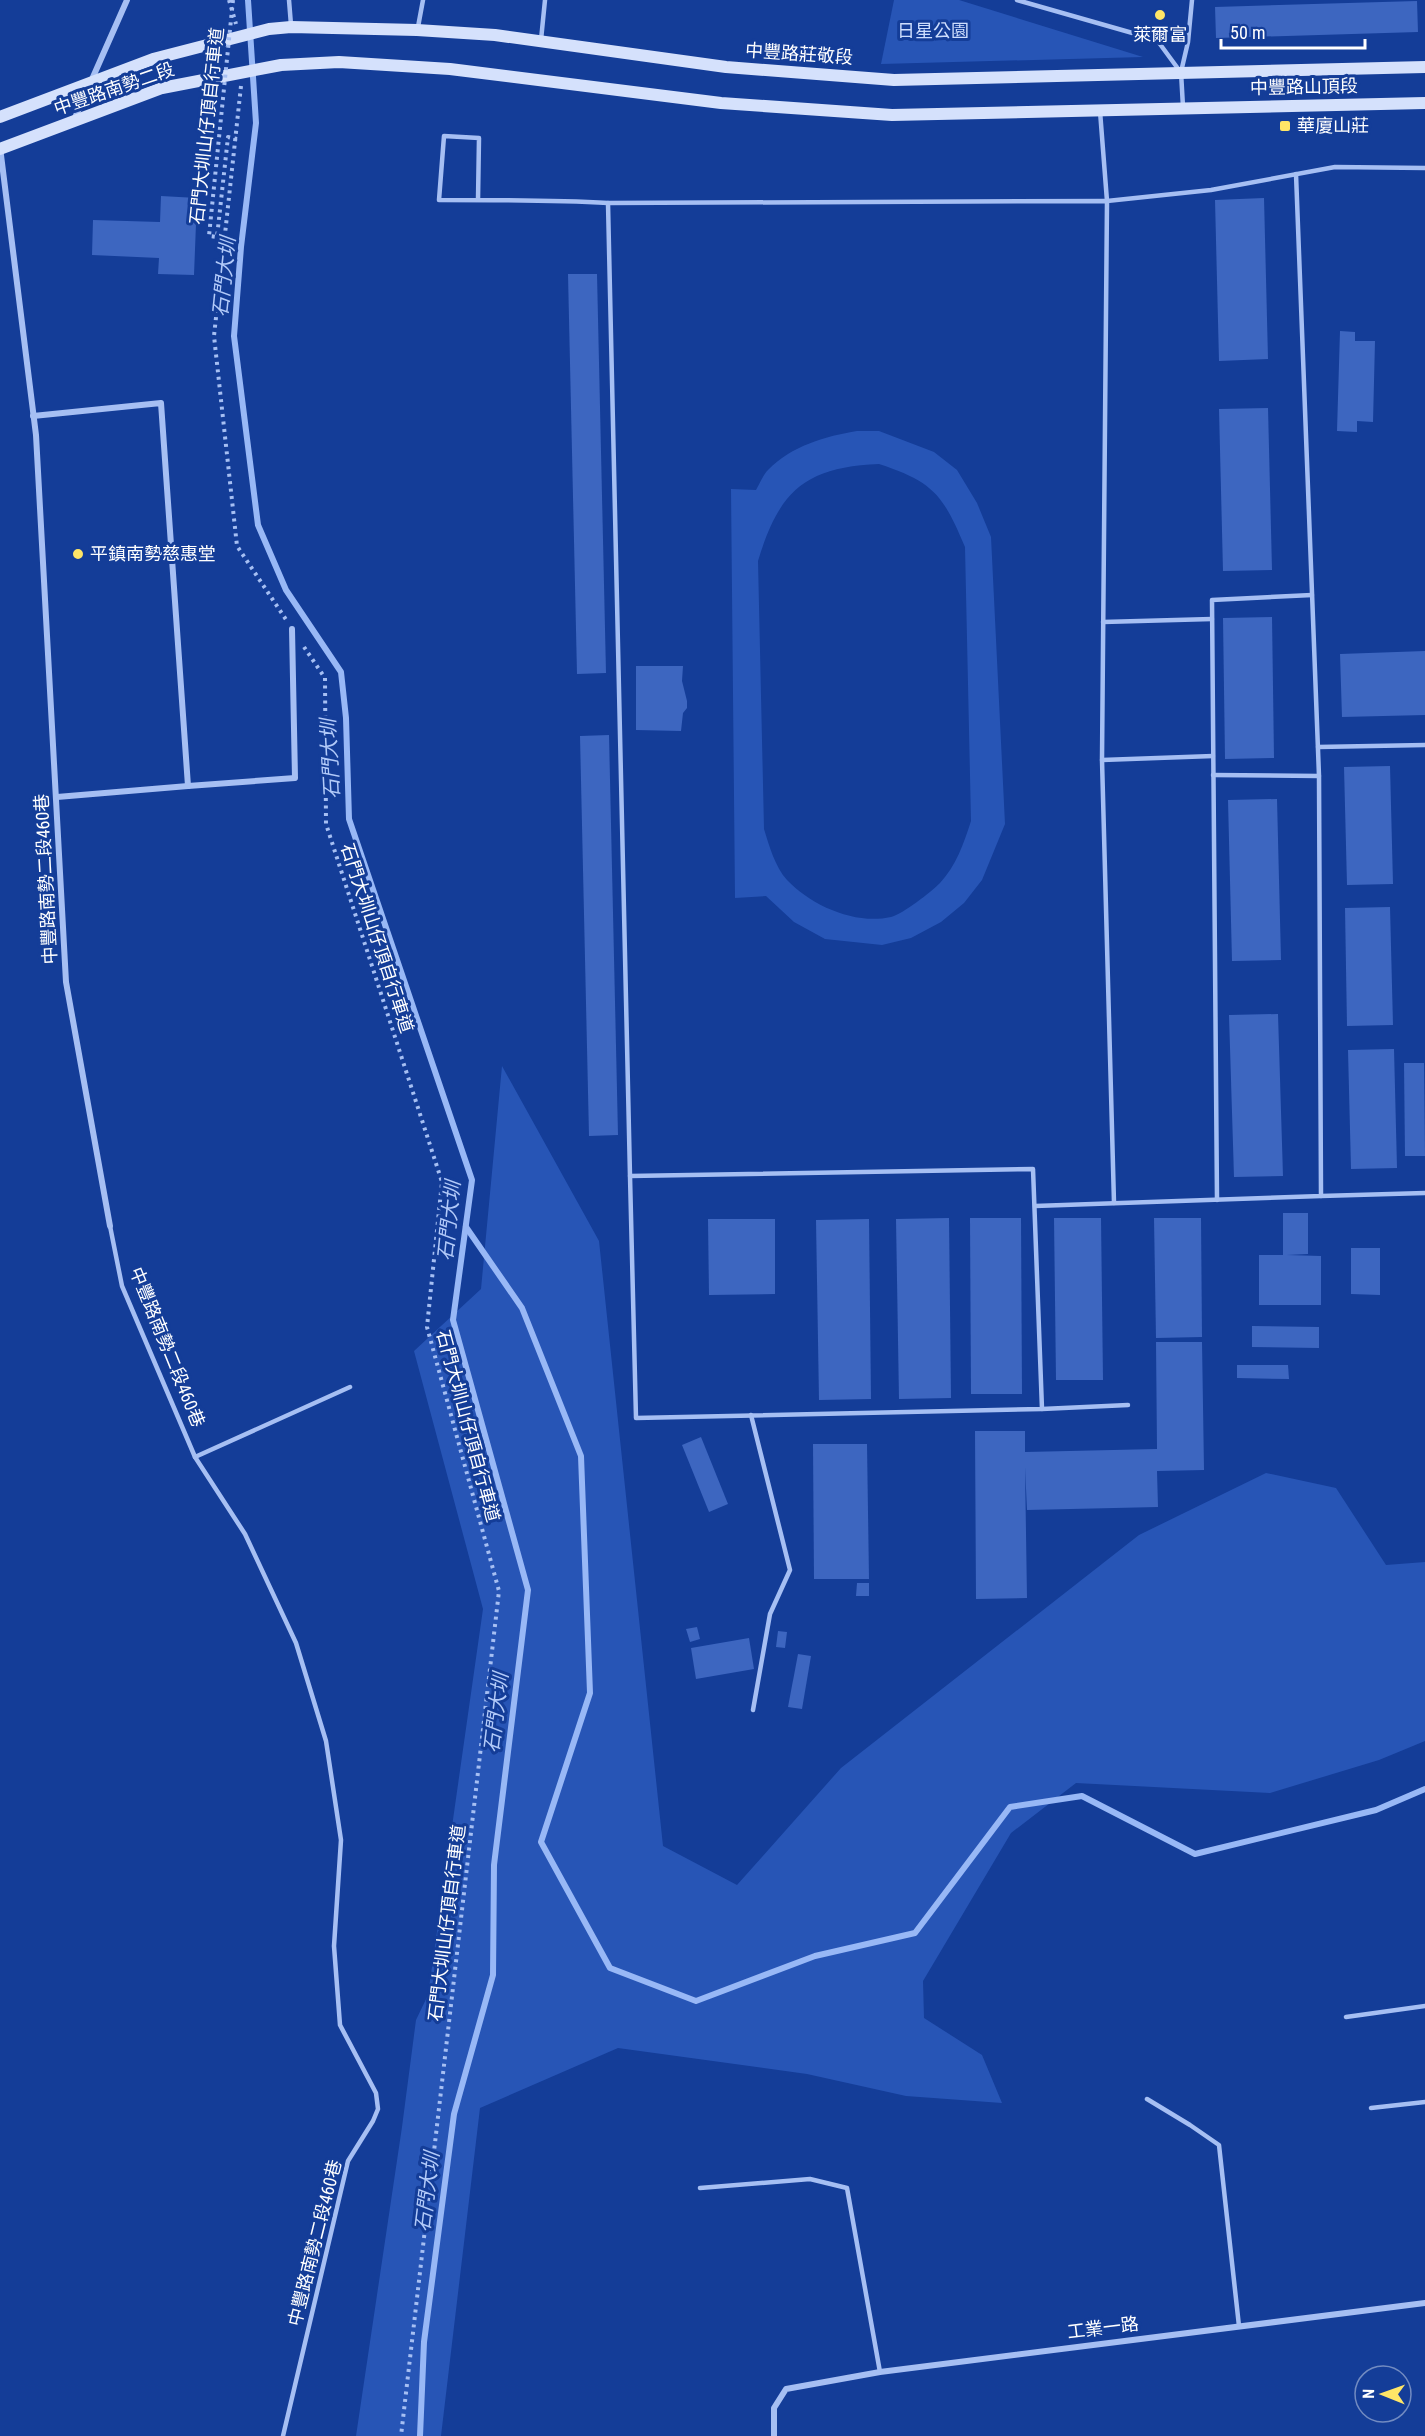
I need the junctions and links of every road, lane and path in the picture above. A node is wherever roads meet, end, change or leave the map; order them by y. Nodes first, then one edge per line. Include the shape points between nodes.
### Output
1 (127, 0) edge
2 (231, 0) edge
3 (289, 0) edge
4 (423, 0) edge
5 (544, 0) edge
6 (1017, 0) edge
7 (1192, 0) edge
8 (291, 27) junction
9 (417, 30) junction
10 (240, 36) junction
11 (540, 42) junction
12 (1425, 67) edge
13 (1181, 72) junction
14 (242, 73) junction
15 (90, 83) junction
16 (1425, 103) edge
17 (1184, 107) junction
18 (1100, 110) junction
19 (0, 117) edge
20 (74, 122) junction
21 (237, 139) junction
22 (0, 148) edge
23 (1425, 168) edge
24 (1296, 174) junction
25 (478, 200) junction
26 (1107, 201) junction
27 (608, 203) junction
28 (33, 416) junction
29 (1312, 595) junction
30 (1212, 619) junction
31 (1103, 622) junction
32 (292, 629) junction
33 (1425, 745) edge
34 (1318, 747) junction
35 (1213, 756) junction
36 (1102, 760) junction
37 (1213, 776) junction
38 (1319, 776) junction
39 (188, 786) junction
40 (57, 797) junction
41 (630, 1176) junction
42 (1425, 1193) edge
43 (1321, 1196) junction
44 (1217, 1200) junction
45 (1114, 1203) junction
46 (1035, 1206) junction
47 (110, 1226) joint
48 (350, 1387) dead end
49 (1128, 1405) dead end
50 (1042, 1408) junction
51 (751, 1415) junction
52 (195, 1457) junction
53 (753, 1710) dead end
54 (1425, 2006) edge
55 (1346, 2017) dead end
56 (1147, 2099) dead end
57 (1425, 2102) edge
58 (1371, 2108) dead end
59 (700, 2188) dead end
60 (1425, 2303) edge
61 (1239, 2326) junction
62 (880, 2372) junction
63 (284, 2436) edge
64 (401, 2436) edge
65 (774, 2436) edge

1 - 15 street
2 - 10 path, 石門大圳山仔頂自行車道
2 - 21 path, 石門大圳山仔頂自行車道, bridge via 209,236 217,237 228,137
3 - 8 lane
4 - 9 lane
5 - 11 lane
6 - 13 lane via 1156,40
7 - 13 lane
8 - 9 main road
8 - 10 main road, 中豐路南勢二段
9 - 11 main road, 中豐路莊敬段
10 - 15 main road, 中豐路南勢二段 via 153,59
11 - 13 main road, 中豐路莊敬段 via 726,67 894,80
12 - 13 main road, 中豐路山頂段
13 - 17 lane
14 - 18 main road, 中豐路南勢二段 via 281,65 339,62 450,69 721,103 892,115
14 - 20 main road, 中豐路南勢二段 via 162,88
14 - 21 path, 石門大圳山仔頂自行車道
15 - 19 main road, 中豐路南勢二段
15 - 20 street
16 - 17 main road, 中豐路山頂段
17 - 18 main road
18 - 26 lane
20 - 22 main road, 中豐路南勢二段
21 - 32 path, 石門大圳山仔頂自行車道 via 214,336 237,546
22 - 28 street, 中豐路南勢二段460巷
23 - 24 lane via 1335,167
24 - 26 lane via 1211,190
24 - 29 lane
25 - 25 lane via 439,200 444,136 479,138
25 - 27 lane
26 - 27 lane
26 - 31 lane
27 - 41 lane
28 - 39 street via 162,403
28 - 40 street, 中豐路南勢二段460巷
29 - 30 lane via 1212,600
29 - 34 lane
30 - 31 lane
30 - 35 lane
31 - 36 lane
32 - 39 street via 295,778
32 - 64 path, 石門大圳山仔頂自行車道 via 325,678 326,824 442,1182 427,1327 499,1591
33 - 34 lane
34 - 38 lane
35 - 36 lane
35 - 37 lane
36 - 45 lane
37 - 38 lane
37 - 44 lane
38 - 43 lane
39 - 40 street
40 - 47 street, 中豐路南勢二段460巷 via 66,982
41 - 46 lane via 1033,1169
41 - 51 lane via 636,1418
42 - 43 lane
43 - 44 lane
44 - 45 lane
45 - 46 lane
46 - 50 lane
47 - 52 lane, 中豐路南勢二段460巷 via 122,1286
48 - 52 lane
49 - 50 lane
50 - 51 lane
51 - 53 lane via 790,1570 770,1614
52 - 63 lane, 中豐路南勢二段460巷 via 245,1534 297,1643 326,1741 341,1840 334,1946 340,2025 376,2093 378,2109 348,2161
54 - 55 lane
56 - 61 lane via 1219,2145
57 - 58 lane
59 - 62 lane via 810,2179 847,2188
60 - 61 street, 工業一路
61 - 62 street, 工業一路
62 - 65 street, 工業一路 via 786,2389 774,2408

